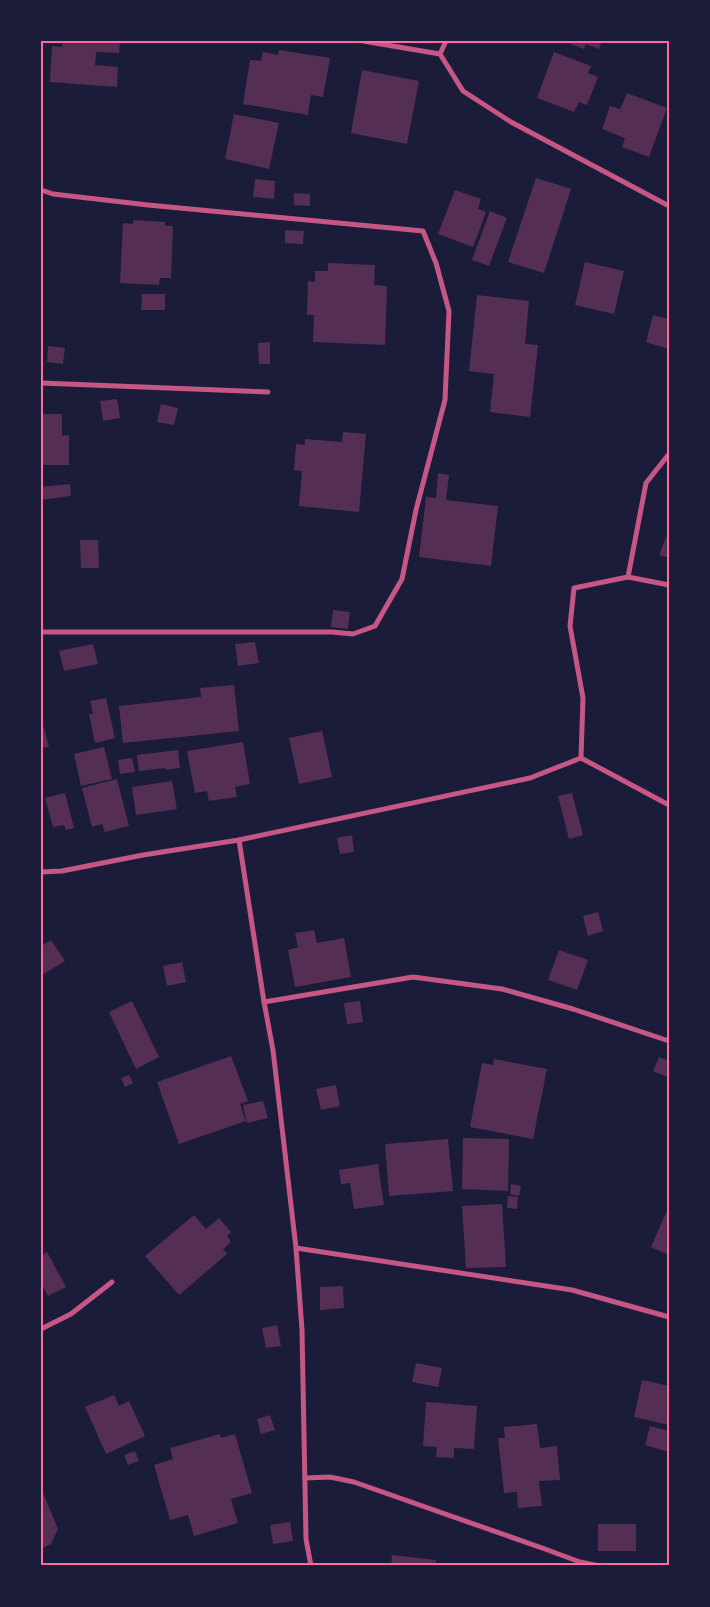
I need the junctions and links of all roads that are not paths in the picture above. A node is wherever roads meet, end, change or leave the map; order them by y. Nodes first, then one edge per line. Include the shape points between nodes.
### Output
1 (363, 41) edge
2 (446, 41) edge
3 (440, 54) junction
4 (41, 190) edge
5 (669, 206) edge
6 (41, 382) edge
7 (268, 392) dead end
8 (669, 454) edge
9 (628, 577) junction
10 (669, 585) edge
11 (41, 632) edge
12 (581, 758) junction
13 (669, 805) edge
14 (239, 840) junction
15 (41, 872) edge
16 (264, 1002) junction
17 (669, 1040) edge
18 (296, 1248) junction
19 (112, 1282) dead end
20 (669, 1317) edge
21 (41, 1329) edge
22 (304, 1478) junction
23 (311, 1566) edge
24 (599, 1566) edge

1 - 3 street
2 - 3 street
3 - 5 street via 463,91 511,122
4 - 11 street via 148,205 423,230 449,311 445,400 416,510 402,579 375,626 353,634
6 - 7 street
8 - 9 street via 646,483
9 - 10 street
9 - 12 street via 574,588 570,626 583,698
12 - 13 street
12 - 14 street via 530,778
14 - 15 street
14 - 16 street
16 - 17 street via 413,977 502,989
16 - 18 street via 274,1050
18 - 20 street via 572,1290
18 - 22 street via 302,1330
19 - 21 street via 72,1314
22 - 23 street via 306,1539
22 - 24 street via 330,1477 354,1482

